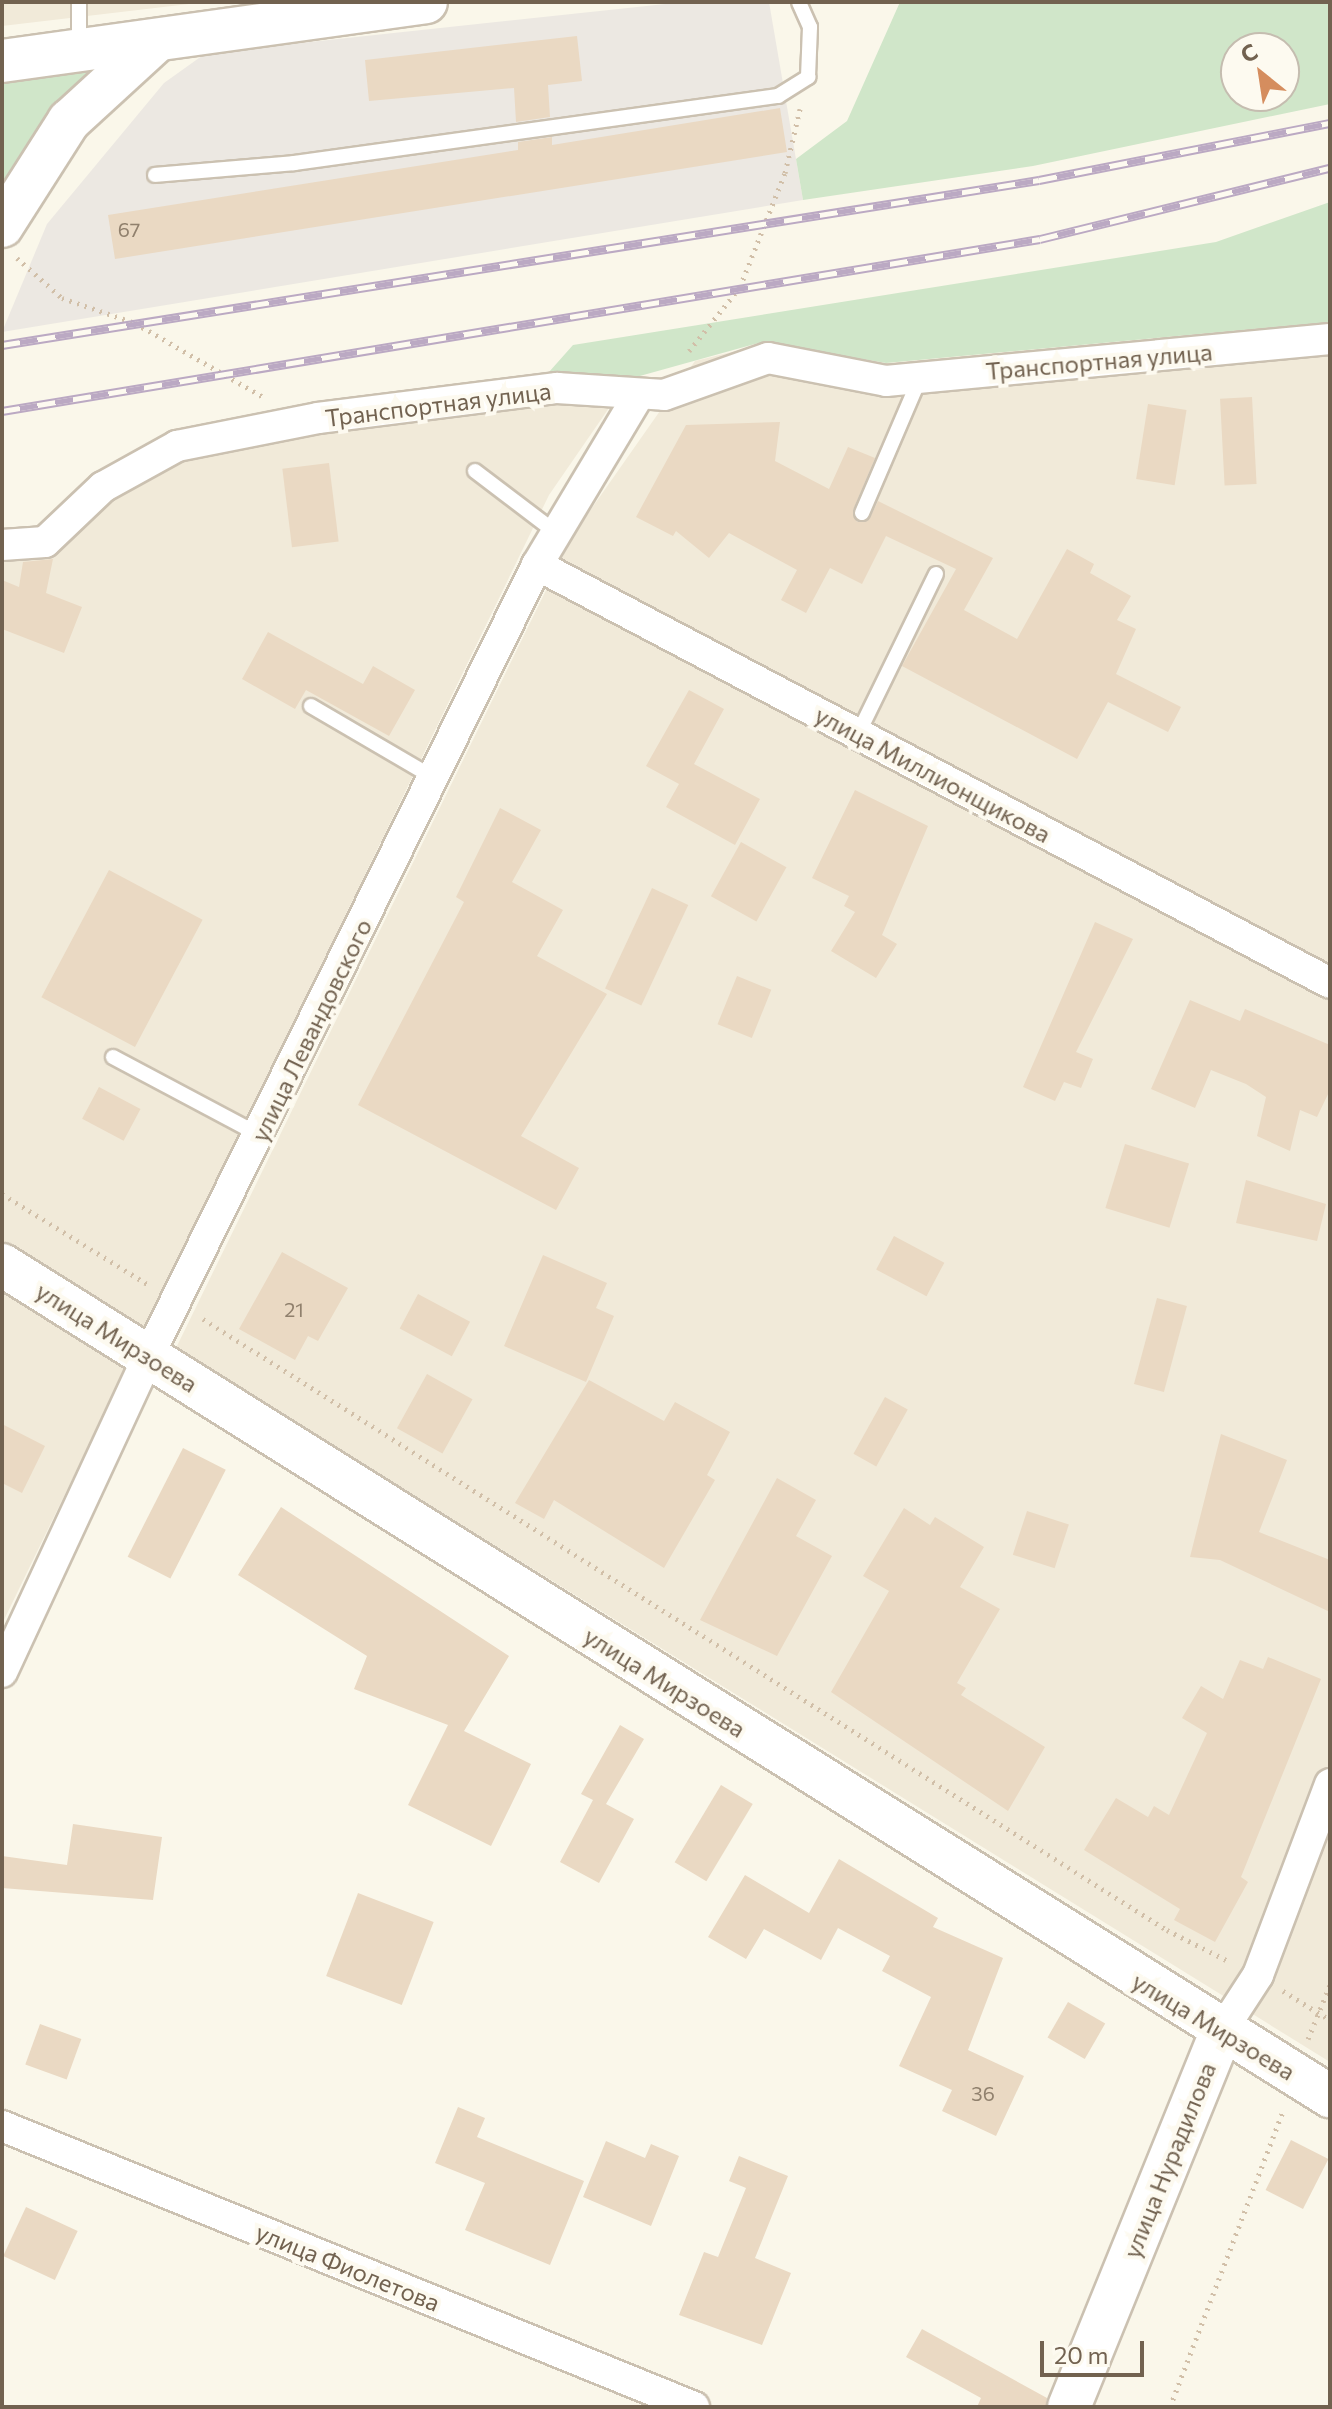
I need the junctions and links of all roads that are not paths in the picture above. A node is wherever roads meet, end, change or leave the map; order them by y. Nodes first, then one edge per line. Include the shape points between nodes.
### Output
1 (79, 2) edge
2 (426, 2) edge
3 (799, 2) edge
4 (152, 45) junction
5 (79, 53) junction
6 (2, 61) edge
7 (155, 175) dead end
8 (7, 240) edge
9 (1330, 339) edge
10 (920, 378) junction
11 (637, 398) junction
12 (475, 471) dead end
13 (862, 513) dead end
14 (554, 531) junction
15 (2, 545) edge
16 (537, 565) junction
17 (936, 574) dead end
18 (311, 706) dead end
19 (858, 734) junction
20 (434, 778) junction
21 (1330, 983) edge
22 (113, 1057) dead end
23 (260, 1135) junction
24 (2, 1265) edge
25 (148, 1357) junction
26 (2, 1672) edge
27 (1330, 1784) edge
28 (1221, 2032) junction
29 (1330, 2096) edge
30 (2, 2126) edge
31 (694, 2407) edge
32 (1069, 2407) edge

1 - 5 lane
2 - 4 street
3 - 7 lane via 810,27 808,77 778,96
4 - 5 street
4 - 8 street via 69,121
5 - 6 street
9 - 10 street, Транспортная улица
10 - 11 street, Транспортная улица via 886,381 768,358 664,395
10 - 13 lane
11 - 14 street, улица Левандовского
11 - 15 street, Транспортная улица via 557,388 318,418 177,446 103,487 45,542
12 - 14 lane
14 - 16 street, улица Левандовского
16 - 19 street, улица Миллионщикова
16 - 20 street, улица Левандовского
17 - 19 lane
18 - 20 lane
19 - 21 street, улица Миллионщикова
20 - 23 street, улица Левандовского
22 - 23 lane
23 - 25 street, улица Левандовского
24 - 25 street, улица Мирзоева
25 - 26 street, улица Левандовского
25 - 28 street, улица Мирзоева
27 - 28 street, улица Нурадилова via 1258,1975
28 - 29 street, улица Мирзоева
28 - 32 street, улица Нурадилова
30 - 31 street, улица Фиолетова

